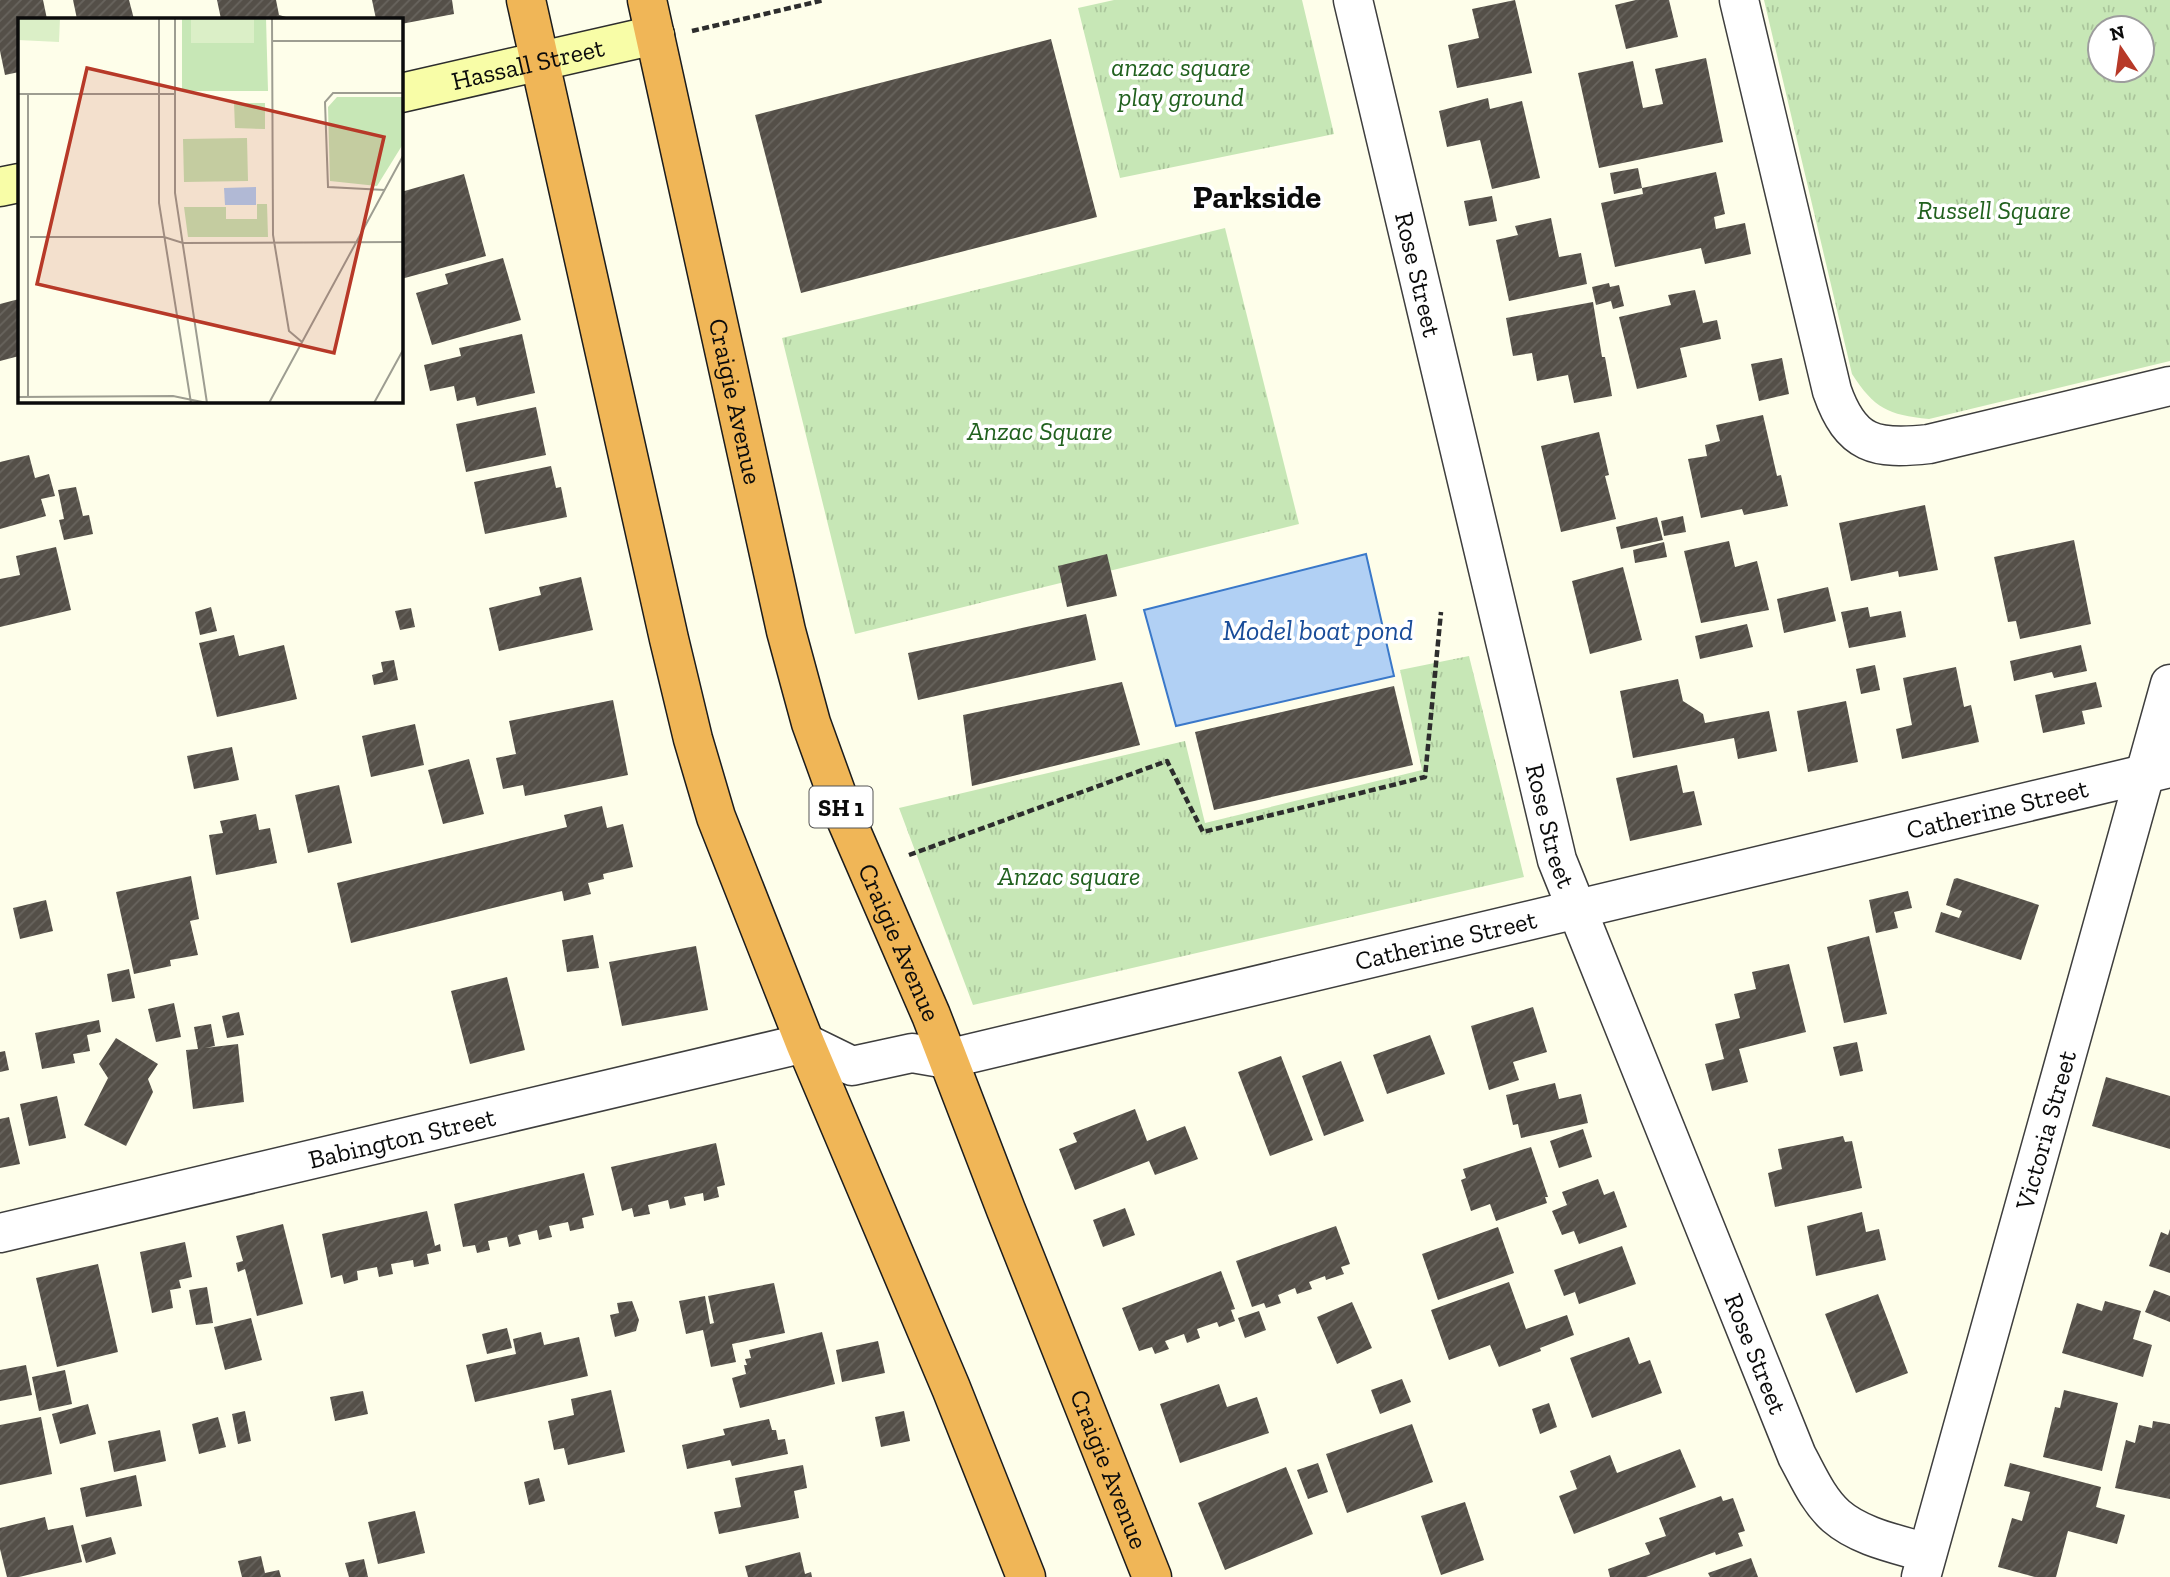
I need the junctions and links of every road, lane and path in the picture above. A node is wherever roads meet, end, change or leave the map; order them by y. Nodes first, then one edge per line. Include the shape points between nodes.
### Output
1 (526, 0) edge
2 (824, 0) edge
3 (1353, 0) edge
4 (1739, 0) edge
5 (665, 22) edge
6 (541, 61) junction
7 (402, 93) edge
8 (18, 183) edge
9 (0, 187) edge
10 (2170, 386) edge
11 (1441, 612) dead end
12 (2170, 684) edge
13 (2157, 771) edge
14 (909, 855) dead end
15 (1577, 909) junction
16 (805, 1043) junction
17 (947, 1059) junction
18 (0, 1233) edge
19 (1924, 1565) edge
20 (1026, 1577) edge
21 (1152, 1577) edge

1 - 6 highway
2 - 5 path
3 - 15 street, Rose Street via 1557,860
4 - 10 street via 1832,391 1840,415 1858,435 1897,447 1930,444
5 - 6 street, Hassall Street
5 - 17 highway, Craigie Avenue / SH 1 via 786,631 811,723 845,817
6 - 7 street, Hassall Street
6 - 16 highway via 693,739 716,817
8 - 9 street
11 - 14 path via 1425,777 1203,832 1167,761
12 - 13 street, Victoria Street
13 - 15 street, Catherine Street
13 - 19 street, Victoria Street
15 - 17 street, Catherine Street
15 - 19 street, Rose Street via 1797,1455 1819,1496 1836,1516
16 - 17 street, Catherine Street via 852,1066 912,1053
16 - 18 street, Babington Street
16 - 20 highway
17 - 21 highway, Craigie Avenue / SH 1

